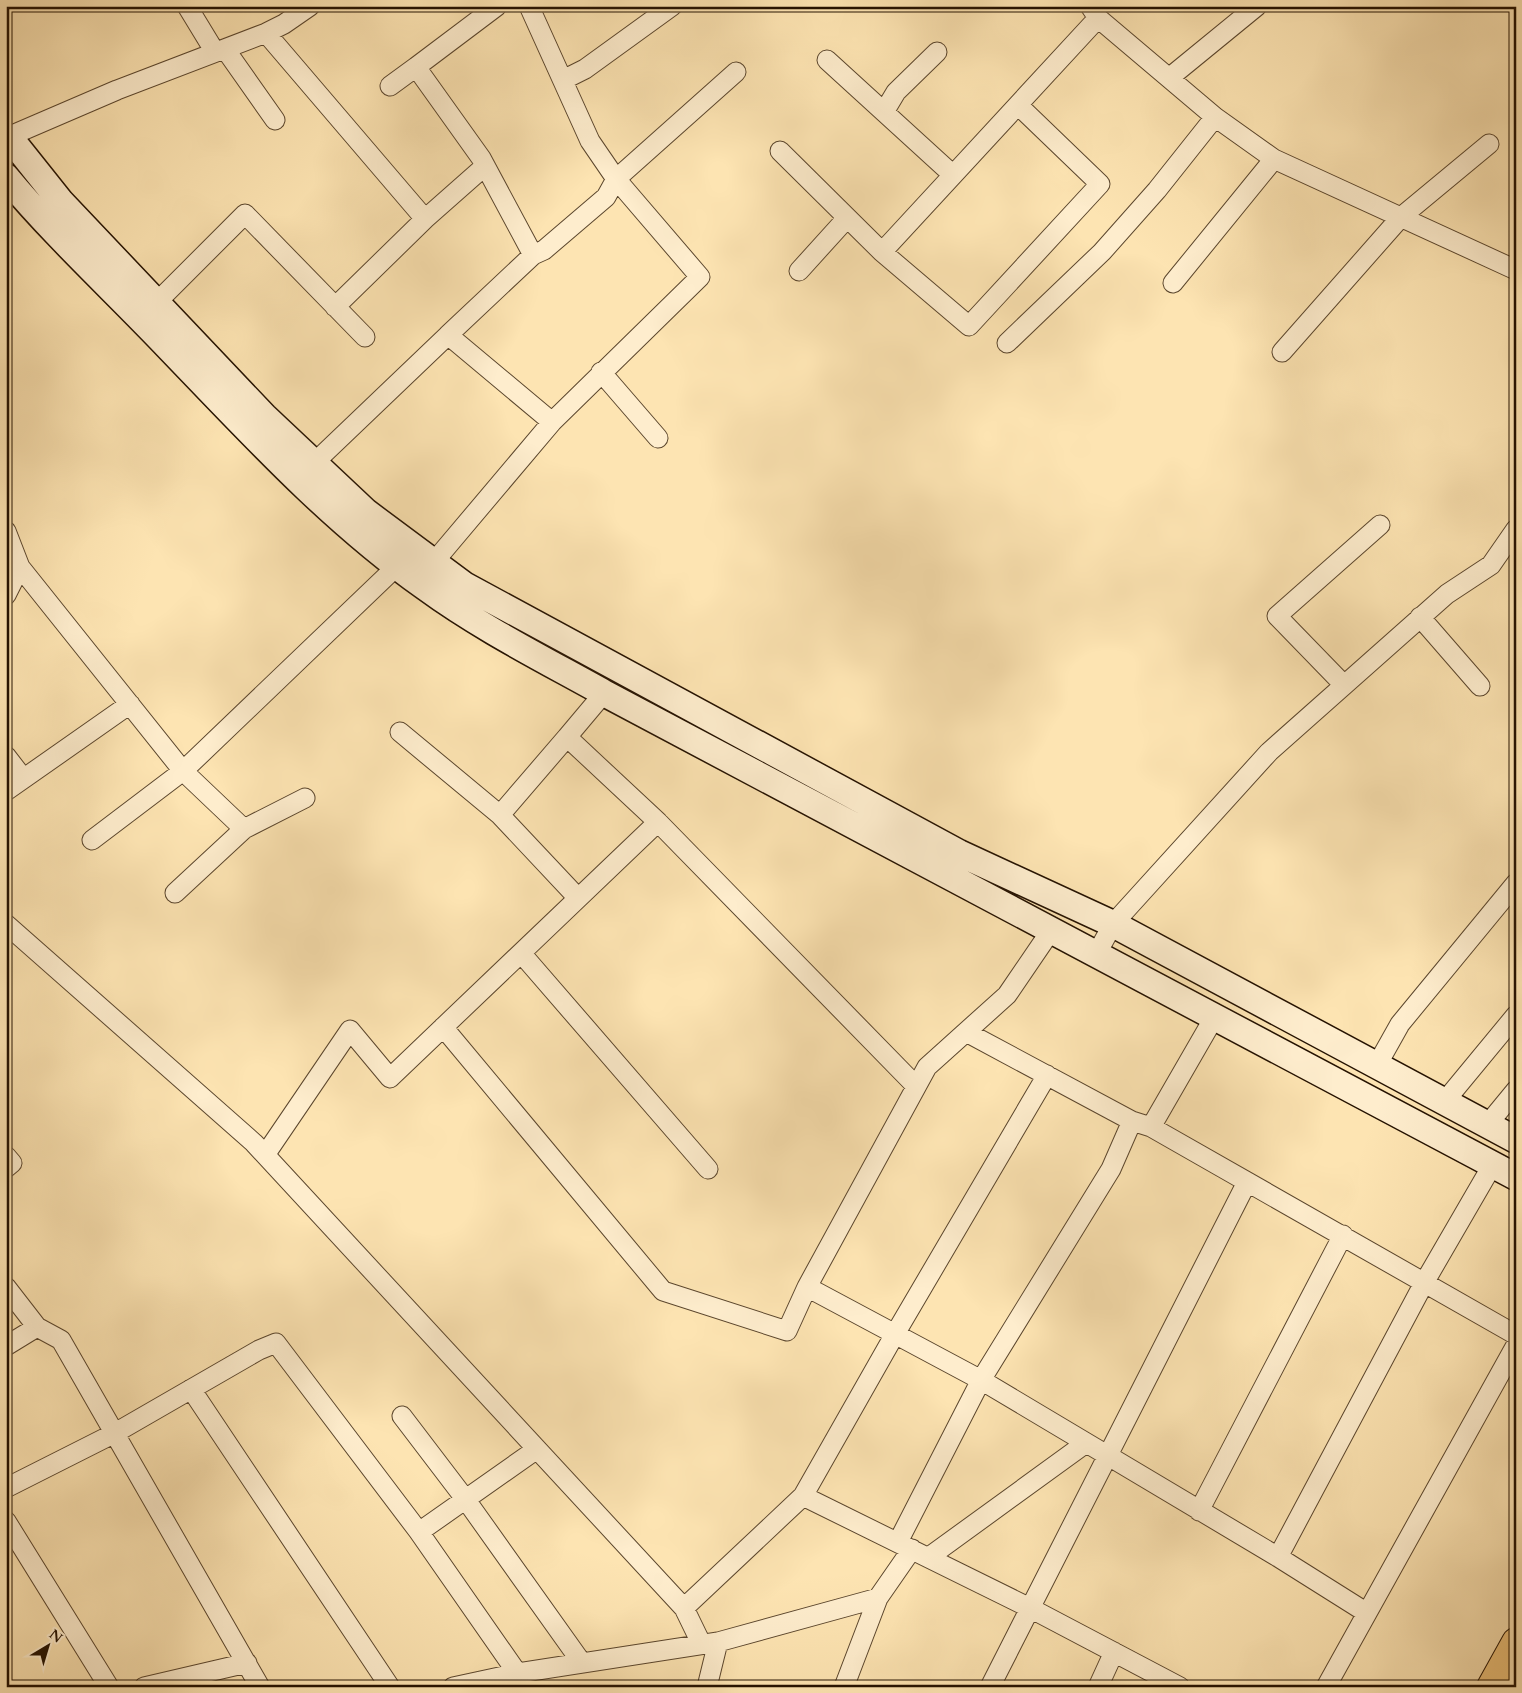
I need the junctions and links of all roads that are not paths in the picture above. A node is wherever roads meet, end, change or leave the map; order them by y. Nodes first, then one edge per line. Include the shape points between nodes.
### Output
1 (310, 6) edge
2 (497, 6) edge
3 (530, 6) edge
4 (672, 6) edge
5 (1257, 6) edge
6 (192, 8) edge
7 (1094, 12) edge
8 (266, 32) junction
9 (220, 51) junction
10 (937, 52) dead end
11 (827, 60) dead end
12 (416, 67) junction
13 (736, 72) dead end
14 (1169, 78) junction
15 (563, 80) junction
16 (390, 86) dead end
17 (1018, 105) junction
18 (884, 112) junction
19 (1215, 117) junction
20 (275, 120) dead end
21 (8, 141) edge
22 (1489, 144) dead end
23 (780, 151) dead end
24 (1274, 159) junction
25 (485, 166) junction
26 (953, 176) junction
27 (6, 177) edge
28 (616, 180) junction
29 (1401, 217) junction
30 (847, 218) junction
31 (425, 220) junction
32 (882, 252) junction
33 (533, 255) junction
34 (1516, 270) edge
35 (799, 271) dead end
36 (1172, 283) dead end
37 (157, 302) junction
38 (335, 307) junction
39 (448, 335) junction
40 (365, 337) dead end
41 (1006, 343) dead end
42 (1282, 352) dead end
43 (601, 372) junction
44 (552, 422) junction
45 (658, 438) dead end
46 (313, 464) junction
47 (1380, 525) dead end
48 (1516, 529) edge
49 (6, 531) edge
50 (433, 563) junction
51 (397, 566) junction
52 (20, 567) junction
53 (6, 595) edge
54 (1420, 618) junction
55 (1344, 685) junction
56 (1480, 686) dead end
57 (604, 693) junction
58 (130, 704) junction
59 (400, 732) dead end
60 (567, 737) junction
61 (6, 756) edge
62 (183, 771) junction
63 (23, 778) junction
64 (6, 790) edge
65 (305, 798) dead end
66 (500, 815) junction
67 (658, 822) junction
68 (244, 829) junction
69 (92, 840) dead end
70 (1516, 883) edge
71 (175, 893) dead end
72 (578, 898) junction
73 (6, 924) edge
74 (1113, 924) junction
75 (1052, 929) junction
76 (521, 953) junction
77 (1097, 953) junction
78 (1516, 1015) edge
79 (1215, 1016) junction
80 (443, 1027) junction
81 (966, 1032) junction
82 (1377, 1065) junction
83 (1047, 1075) junction
84 (916, 1086) junction
85 (1516, 1090) edge
86 (1445, 1101) junction
87 (1132, 1121) junction
88 (1488, 1124) junction
89 (1151, 1127) junction
90 (1516, 1140) edge
91 (265, 1155) junction
92 (6, 1156) edge
93 (1493, 1164) junction
94 (6, 1168) edge
95 (708, 1169) dead end
96 (1516, 1177) edge
97 (1247, 1182) junction
98 (1343, 1235) junction
99 (1424, 1283) junction
100 (6, 1287) edge
101 (807, 1287) junction
102 (37, 1327) junction
103 (895, 1334) junction
104 (1516, 1335) edge
105 (1516, 1345) edge
106 (6, 1346) edge
107 (981, 1380) junction
108 (191, 1389) junction
109 (402, 1416) dead end
110 (115, 1433) junction
111 (1086, 1443) junction
112 (538, 1449) junction
113 (1107, 1457) junction
114 (6, 1488) edge
115 (803, 1496) junction
116 (466, 1500) junction
117 (1199, 1511) junction
118 (6, 1521) edge
119 (420, 1532) junction
120 (905, 1545) junction
121 (929, 1557) junction
122 (1278, 1557) junction
123 (878, 1598) junction
124 (684, 1608) junction
125 (1030, 1608) junction
126 (1367, 1613) junction
127 (709, 1642) junction
128 (1516, 1642) edge
129 (1114, 1652) junction
130 (247, 1663) junction
131 (582, 1663) junction
132 (523, 1680) edge
133 (109, 1687) edge
134 (144, 1687) edge
135 (260, 1687) edge
136 (390, 1687) edge
137 (453, 1687) edge
138 (707, 1687) edge
139 (844, 1687) edge
140 (990, 1687) edge
141 (1098, 1687) edge
142 (1180, 1687) edge
143 (1326, 1687) edge
144 (1491, 1687) edge

1 - 8 street
2 - 12 street
3 - 15 street
4 - 15 street via 585,69
5 - 14 street
6 - 9 street
7 - 14 street
7 - 17 street
8 - 9 street
8 - 31 street
9 - 20 street
9 - 21 street via 117,90
10 - 18 street via 896,92
11 - 18 street
12 - 16 street
12 - 25 street
13 - 28 street
14 - 19 street
15 - 28 street via 590,141
17 - 26 street
17 - 32 street via 1100,184 968,326
18 - 26 street
19 - 24 street
19 - 41 street via 1102,252
21 - 37 street via 61,202
22 - 29 street
23 - 30 street
24 - 29 street
24 - 36 street
25 - 31 street
25 - 33 street
26 - 32 street
27 - 51 street via 278,460 329,509
28 - 33 street via 606,197 544,250
28 - 43 street via 700,277
29 - 34 street
29 - 42 street
30 - 32 street
30 - 35 street
31 - 38 street
33 - 39 street
37 - 38 street via 245,214
37 - 46 street
38 - 40 street
39 - 44 street
39 - 46 street
43 - 44 street
43 - 45 street
44 - 50 street
46 - 50 street via 366,512
47 - 55 street via 1277,616
48 - 54 street via 1491,565 1447,594
49 - 52 street
50 - 74 street via 464,585 570,644 959,853
51 - 57 street via 477,623
51 - 62 street
52 - 53 street
52 - 58 street
54 - 55 street
54 - 56 street
55 - 74 street via 1269,752
57 - 60 street
57 - 75 street
58 - 62 street
58 - 63 street
59 - 66 street
60 - 66 street
60 - 67 street
61 - 63 street
62 - 68 street
62 - 69 street
63 - 64 street
65 - 68 street
66 - 72 street
67 - 72 street
67 - 84 street
68 - 71 street
70 - 82 street via 1400,1024
72 - 76 street
73 - 91 street
74 - 77 street
74 - 82 street
75 - 77 street
75 - 81 street via 1007,995
76 - 80 street
76 - 95 street
77 - 79 street
78 - 86 street
79 - 89 street
79 - 93 street
80 - 91 street via 390,1078 350,1030
80 - 101 street via 663,1291 787,1331
81 - 83 street
81 - 84 street via 927,1067
82 - 86 street
83 - 87 street
83 - 103 street
84 - 101 street
85 - 88 street
86 - 88 street
87 - 89 street
87 - 107 street via 1111,1169
88 - 90 street
89 - 97 street
91 - 112 street
92 - 94 street via 12,1163
93 - 96 street
93 - 99 street
97 - 98 street
97 - 113 street
98 - 99 street
98 - 117 street
99 - 104 street
99 - 122 street
100 - 102 street
101 - 103 street
102 - 106 street
102 - 110 street via 61,1340
103 - 107 street
103 - 115 street
105 - 126 street
107 - 111 street
107 - 120 street
108 - 110 street
108 - 119 street via 276,1343
108 - 136 street
109 - 116 street
110 - 114 street
110 - 130 street
111 - 113 street
111 - 121 street
112 - 116 street
112 - 124 street
113 - 117 street
113 - 125 street
115 - 120 street
115 - 124 street
116 - 119 street
116 - 131 street
117 - 122 street
118 - 133 street
119 - 132 street
120 - 121 street
120 - 123 street
121 - 125 street
122 - 126 street
123 - 127 street
123 - 139 street
124 - 127 street
125 - 129 street
125 - 140 street
126 - 143 street
127 - 131 street
127 - 138 street
128 - 144 main road
129 - 141 street
129 - 142 street
130 - 134 street
130 - 135 street
131 - 132 street
132 - 137 street

